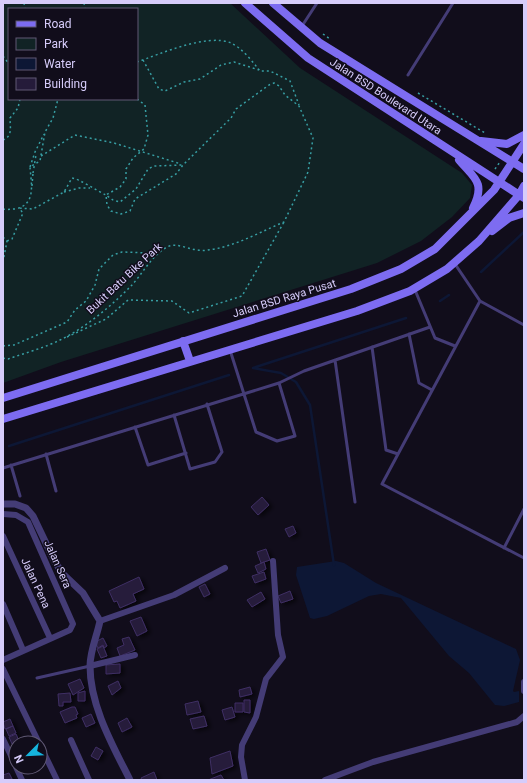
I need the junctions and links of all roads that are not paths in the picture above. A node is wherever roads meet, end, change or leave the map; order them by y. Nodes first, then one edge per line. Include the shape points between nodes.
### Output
1 (245, 3) edge
2 (273, 3) edge
3 (317, 3) edge
4 (453, 3) edge
5 (301, 28) junction
6 (408, 75) dead end
7 (524, 135) edge
8 (474, 139) junction
9 (524, 144) edge
10 (451, 152) junction
11 (512, 162) junction
12 (524, 169) edge
13 (499, 183) junction
14 (524, 186) edge
15 (521, 196) edge
16 (524, 213) edge
17 (469, 216) junction
18 (479, 241) junction
19 (454, 263) junction
20 (414, 288) junction
21 (480, 301) junction
22 (524, 325) edge
23 (430, 327) junction
24 (409, 334) junction
25 (183, 341) junction
26 (455, 346) junction
27 (372, 348) junction
28 (230, 350) junction
29 (335, 360) junction
30 (190, 361) junction
31 (279, 382) junction
32 (432, 390) junction
33 (244, 393) junction
34 (3, 398) edge
35 (208, 404) junction
36 (174, 415) junction
37 (3, 419) edge
38 (135, 427) junction
39 (186, 453) junction
40 (46, 454) junction
41 (398, 454) junction
42 (11, 465) junction
43 (3, 468) edge
44 (56, 491) dead end
45 (20, 496) dead end
46 (355, 502) dead end
47 (3, 504) edge
48 (524, 510) edge
49 (3, 514) edge
50 (3, 536) edge
51 (504, 548) junction
52 (524, 558) edge
53 (273, 561) dead end
54 (225, 568) dead end
55 (3, 604) edge
56 (100, 621) junction
57 (50, 638) junction
58 (23, 650) junction
59 (135, 655) dead end
60 (3, 660) edge
61 (90, 666) junction
62 (3, 669) edge
63 (36, 678) dead end
64 (524, 682) edge
65 (524, 690) edge
66 (524, 716) edge
67 (35, 735) edge
68 (3, 739) edge
69 (71, 740) dead end
70 (8, 750) edge
71 (48, 762) edge
72 (57, 780) edge
73 (89, 780) edge
74 (130, 780) edge
75 (245, 780) edge
76 (325, 780) edge

1 - 10 main road, Jalan BSD Boulevard Utara via 308,58
2 - 5 main road, Jalan BSD Boulevard Utara
3 - 5 lane
4 - 6 lane
5 - 8 main road, Jalan BSD Boulevard Utara via 320,43
7 - 8 main road via 507,144
8 - 11 main road, Jalan BSD Boulevard Utara
9 - 11 main road, Jalan BSD Raya Pusat
10 - 13 main road, Jalan BSD Boulevard Utara
10 - 17 main road via 476,177 477,200
11 - 12 main road, Jalan BSD Boulevard Utara
11 - 13 main road, Jalan BSD Raya Pusat
13 - 15 main road, Jalan BSD Boulevard Utara
13 - 17 main road, Jalan BSD Raya Pusat
14 - 15 main road
15 - 18 main road
16 - 18 main road via 509,218
17 - 25 main road, Jalan BSD Raya Pusat via 435,249 401,270 351,289
18 - 19 main road
19 - 20 main road
19 - 21 lane
20 - 23 lane
20 - 28 main road via 357,311
21 - 22 lane
21 - 26 lane
23 - 24 lane
23 - 26 lane via 435,338
24 - 27 lane
24 - 32 lane via 418,383
25 - 30 main road
25 - 34 main road, Jalan BSD Raya Pusat
26 - 32 lane
27 - 29 lane
27 - 41 lane via 386,450
28 - 30 main road
28 - 33 lane
29 - 31 lane
29 - 46 lane
30 - 37 main road
31 - 33 lane
31 - 33 lane via 295,436 277,441 256,432
32 - 41 lane
33 - 35 lane
35 - 36 lane
35 - 39 lane via 222,452 215,462 190,469
36 - 38 lane
36 - 39 lane
38 - 39 lane via 148,465
38 - 40 lane
40 - 42 lane
40 - 44 lane
41 - 51 lane via 382,484
42 - 43 lane
42 - 45 lane
47 - 56 street via 15,504 30,512 55,562 63,574 83,593
48 - 51 lane
49 - 57 street, Jalan Sera via 23,517 28,522 72,620 73,628
50 - 57 street, Jalan Pena
51 - 52 lane
53 - 75 street via 278,635 283,657 266,679 256,717 242,746
54 - 56 street via 174,595
55 - 58 street
56 - 61 street
57 - 58 street
58 - 60 street
59 - 61 street
61 - 63 lane
61 - 74 street via 96,701 107,735
62 - 67 street
64 - 65 street
66 - 76 street via 517,722 373,762
68 - 70 street
69 - 73 street
71 - 72 street

